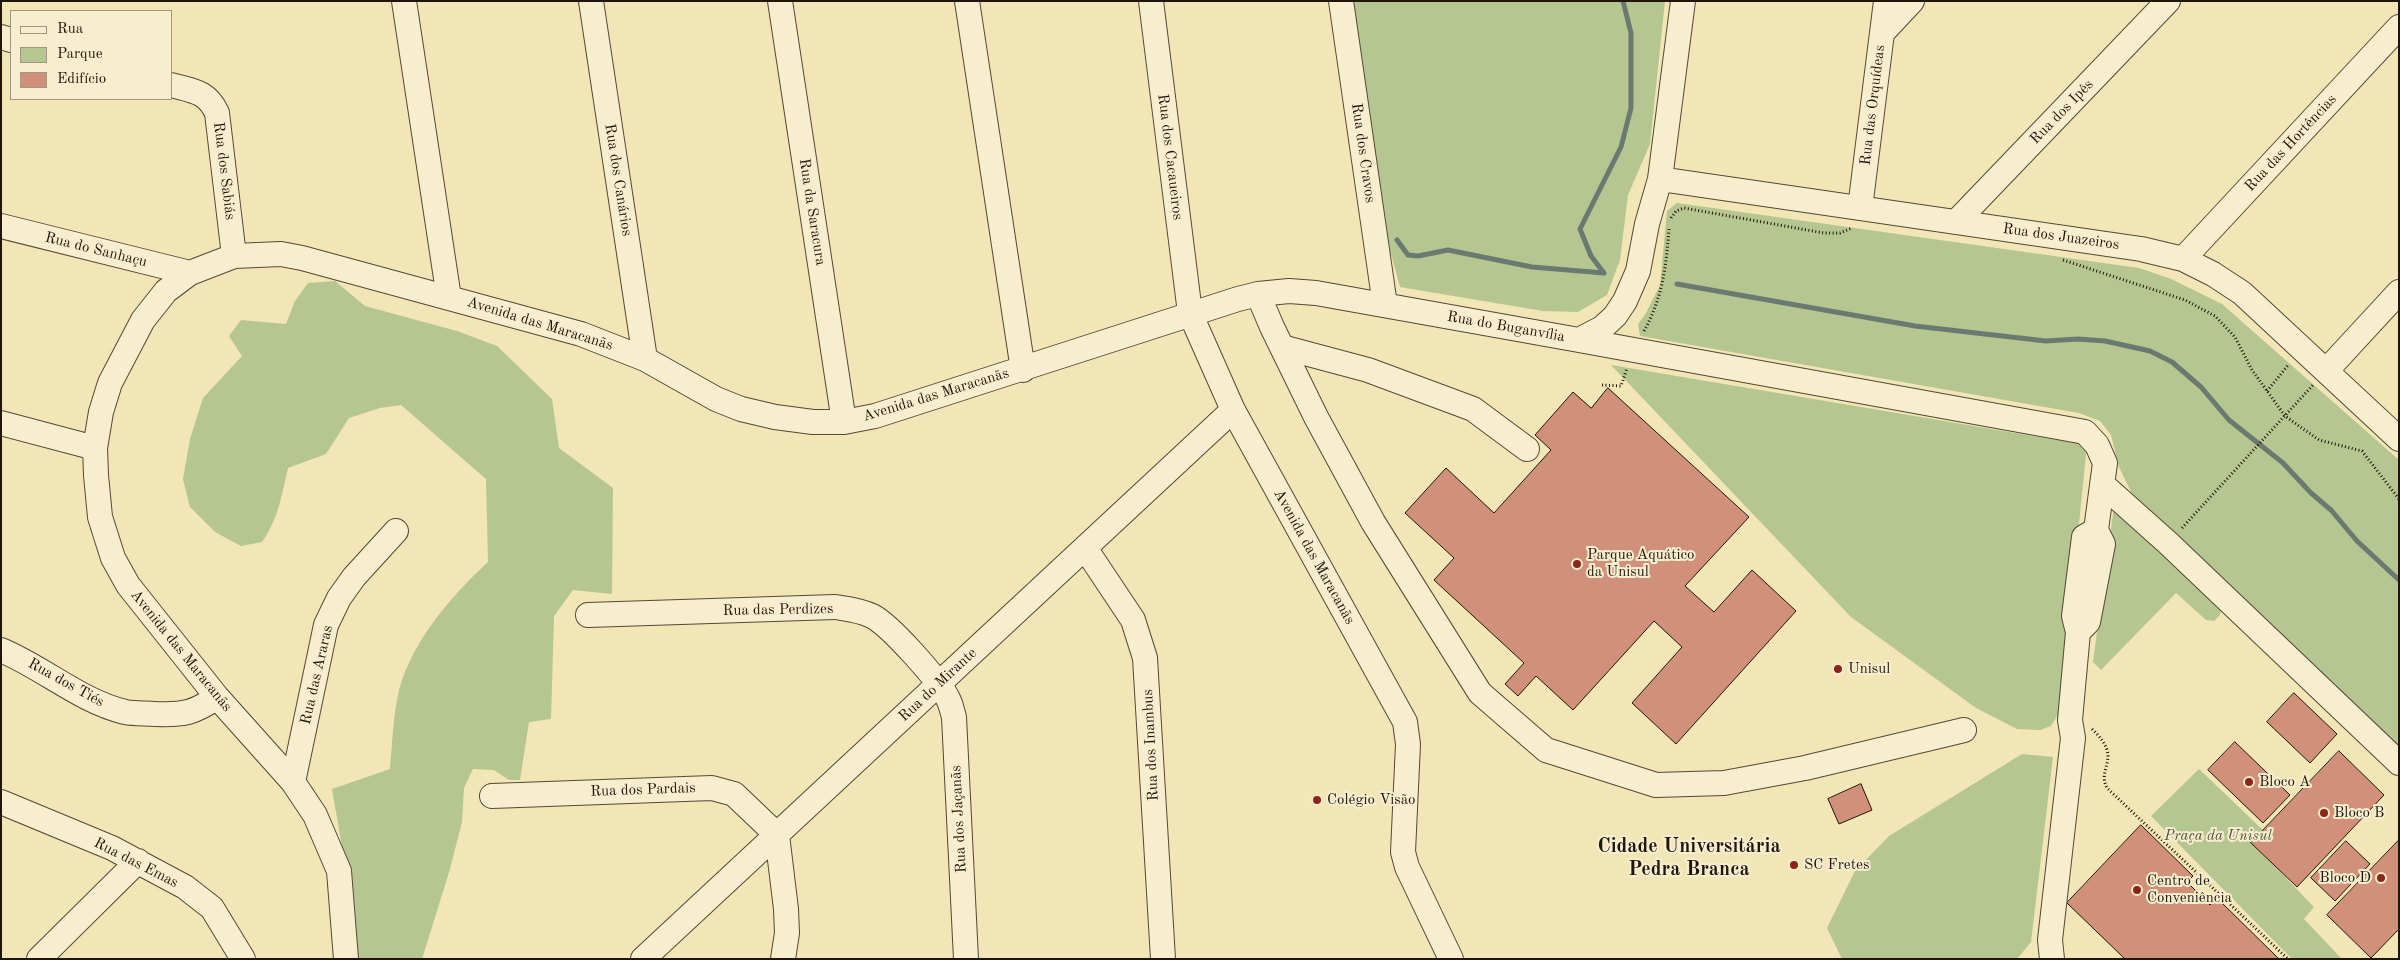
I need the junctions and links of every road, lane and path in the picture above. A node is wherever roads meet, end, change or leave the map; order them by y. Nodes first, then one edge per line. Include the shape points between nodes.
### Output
1 (404, 1) edge
2 (591, 1) edge
3 (780, 1) edge
4 (967, 1) edge
5 (1151, 1) edge
6 (1341, 1) edge
7 (1684, 1) edge
8 (1886, 1) edge
9 (1912, 1) edge
10 (2168, 1) edge
11 (2399, 27) edge
12 (1882, 33) junction
13 (172, 85) edge
14 (1660, 179) junction
15 (1858, 217) junction
16 (1956, 222) junction
17 (1, 226) edge
18 (234, 256) junction
19 (2060, 258) dead end
20 (2183, 260) junction
21 (190, 273) junction
22 (2399, 292) edge
23 (1258, 294) junction
24 (449, 298) junction
25 (1385, 306) junction
26 (1190, 313) junction
27 (1579, 340) junction
28 (1282, 348) junction
29 (2302, 349) junction
30 (1634, 350) junction
31 (645, 359) junction
32 (1023, 370) junction
33 (2326, 371) junction
34 (1602, 385) dead end
35 (2266, 391) junction
36 (1233, 410) junction
37 (2285, 416) junction
38 (844, 422) junction
39 (1, 423) edge
40 (2399, 439) edge
41 (95, 448) junction
42 (1527, 449) dead end
43 (2102, 484) junction
44 (2399, 499) edge
45 (396, 531) dead end
46 (2168, 543) junction
47 (1085, 548) junction
48 (588, 616) dead end
49 (1, 650) edge
50 (939, 683) junction
51 (217, 698) junction
52 (2070, 720) junction
53 (1964, 730) dead end
54 (2094, 731) dead end
55 (2399, 763) edge
56 (293, 782) junction
57 (492, 796) dead end
58 (1, 802) edge
59 (777, 835) junction
60 (138, 861) junction
61 (39, 959) edge
62 (243, 959) edge
63 (346, 959) edge
64 (643, 959) edge
65 (783, 959) edge
66 (966, 959) edge
67 (1163, 959) edge
68 (1450, 959) edge
69 (2038, 959) edge
70 (2052, 959) edge
71 (2288, 959) edge

1 - 24 street
2 - 31 street, Rua dos Canários
3 - 38 street, Rua da Saracura
4 - 32 street
5 - 26 street, Rua dos Cacaueiros
6 - 25 street, Rua dos Cravos
7 - 14 street, Rua do Buganvília
8 - 12 street, Rua das Orquídeas
9 - 12 street
10 - 16 street, Rua dos Ipês
11 - 20 street, Rua das Hortências
12 - 15 street, Rua das Orquídeas
13 - 18 street, Rua dos Sabiás via 202,94 212,102 217,113
14 - 15 street, Rua dos Juazeiros
14 - 27 street, Rua do Buganvília via 1638,271 1625,301 1602,328
15 - 16 street, Rua dos Juazeiros
15 - 30 path via 1840,233 1824,233 1684,208 1676,211 1669,221 1665,276 1653,316
16 - 20 street, Rua dos Juazeiros via 2141,249
17 - 21 street, Rua do Sanhaçu
18 - 21 street, Avenida das Maracanãs
18 - 24 street, Avenida das Maracanãs via 295,256
19 - 35 path via 2185,300 2215,316 2235,337
20 - 29 street, Rua dos Juazeiros via 2242,293
21 - 41 street, Avenida das Maracanãs via 166,291 127,347 110,383
22 - 33 street
23 - 25 street, Rua do Buganvília via 1307,292
23 - 26 street, Rua do Buganvília
23 - 28 street
24 - 31 street, Avenida das Maracanãs via 581,334
25 - 27 street, Rua do Buganvília
26 - 32 street, Avenida das Maracanãs
26 - 36 street, Avenida das Maracanãs
27 - 30 street
28 - 42 street via 1368,370 1473,409
28 - 53 street via 1373,522 1480,693 1546,750 1656,785 1724,783 1805,768
29 - 33 street, Rua dos Juazeiros
29 - 35 path
30 - 34 path via 1621,386
30 - 43 street via 2085,432 2098,445 2105,463
31 - 38 street, Avenida das Maracanãs via 716,399 741,409 813,422
32 - 38 street, Avenida das Maracanãs via 875,416
33 - 37 path
33 - 40 street, Rua dos Juazeiros
35 - 37 path
36 - 47 street, Rua do Mirante
36 - 68 street, Avenida das Maracanãs via 1405,722 1408,744 1403,852
37 - 44 path via 2319,440 2362,451
37 - 46 path
39 - 41 street
41 - 51 street, Avenida das Maracanãs via 100,517 113,558 143,606
43 - 46 street
43 - 52 street via 2096,530 2084,537 2074,616 2078,632
45 - 56 street, Rua das Araras via 354,577 326,625
46 - 55 street
47 - 50 street, Rua do Mirante
47 - 67 street, Rua dos Inambus via 1133,620 1145,658
48 - 50 street, Rua das Perdizes via 835,607 860,610 886,626
49 - 51 street, Rua dos Tiés via 23,659 80,694 126,712 182,714 198,710
50 - 59 street, Rua do Mirante
50 - 66 street, Rua dos Jaçanãs via 949,699 954,717
51 - 56 street, Avenida das Maracanãs
52 - 69 street via 2060,734 2036,944
52 - 70 street via 2073,738 2050,940
54 - 71 path via 2107,745 2107,788
56 - 63 street, Avenida das Maracanãs via 315,815 340,871
57 - 59 street, Rua dos Pardais via 712,788 734,794
58 - 60 street, Rua das Emas
59 - 64 street, Rua do Mirante
59 - 65 street via 786,910
60 - 61 street
60 - 62 street, Rua das Emas via 185,887 212,908

